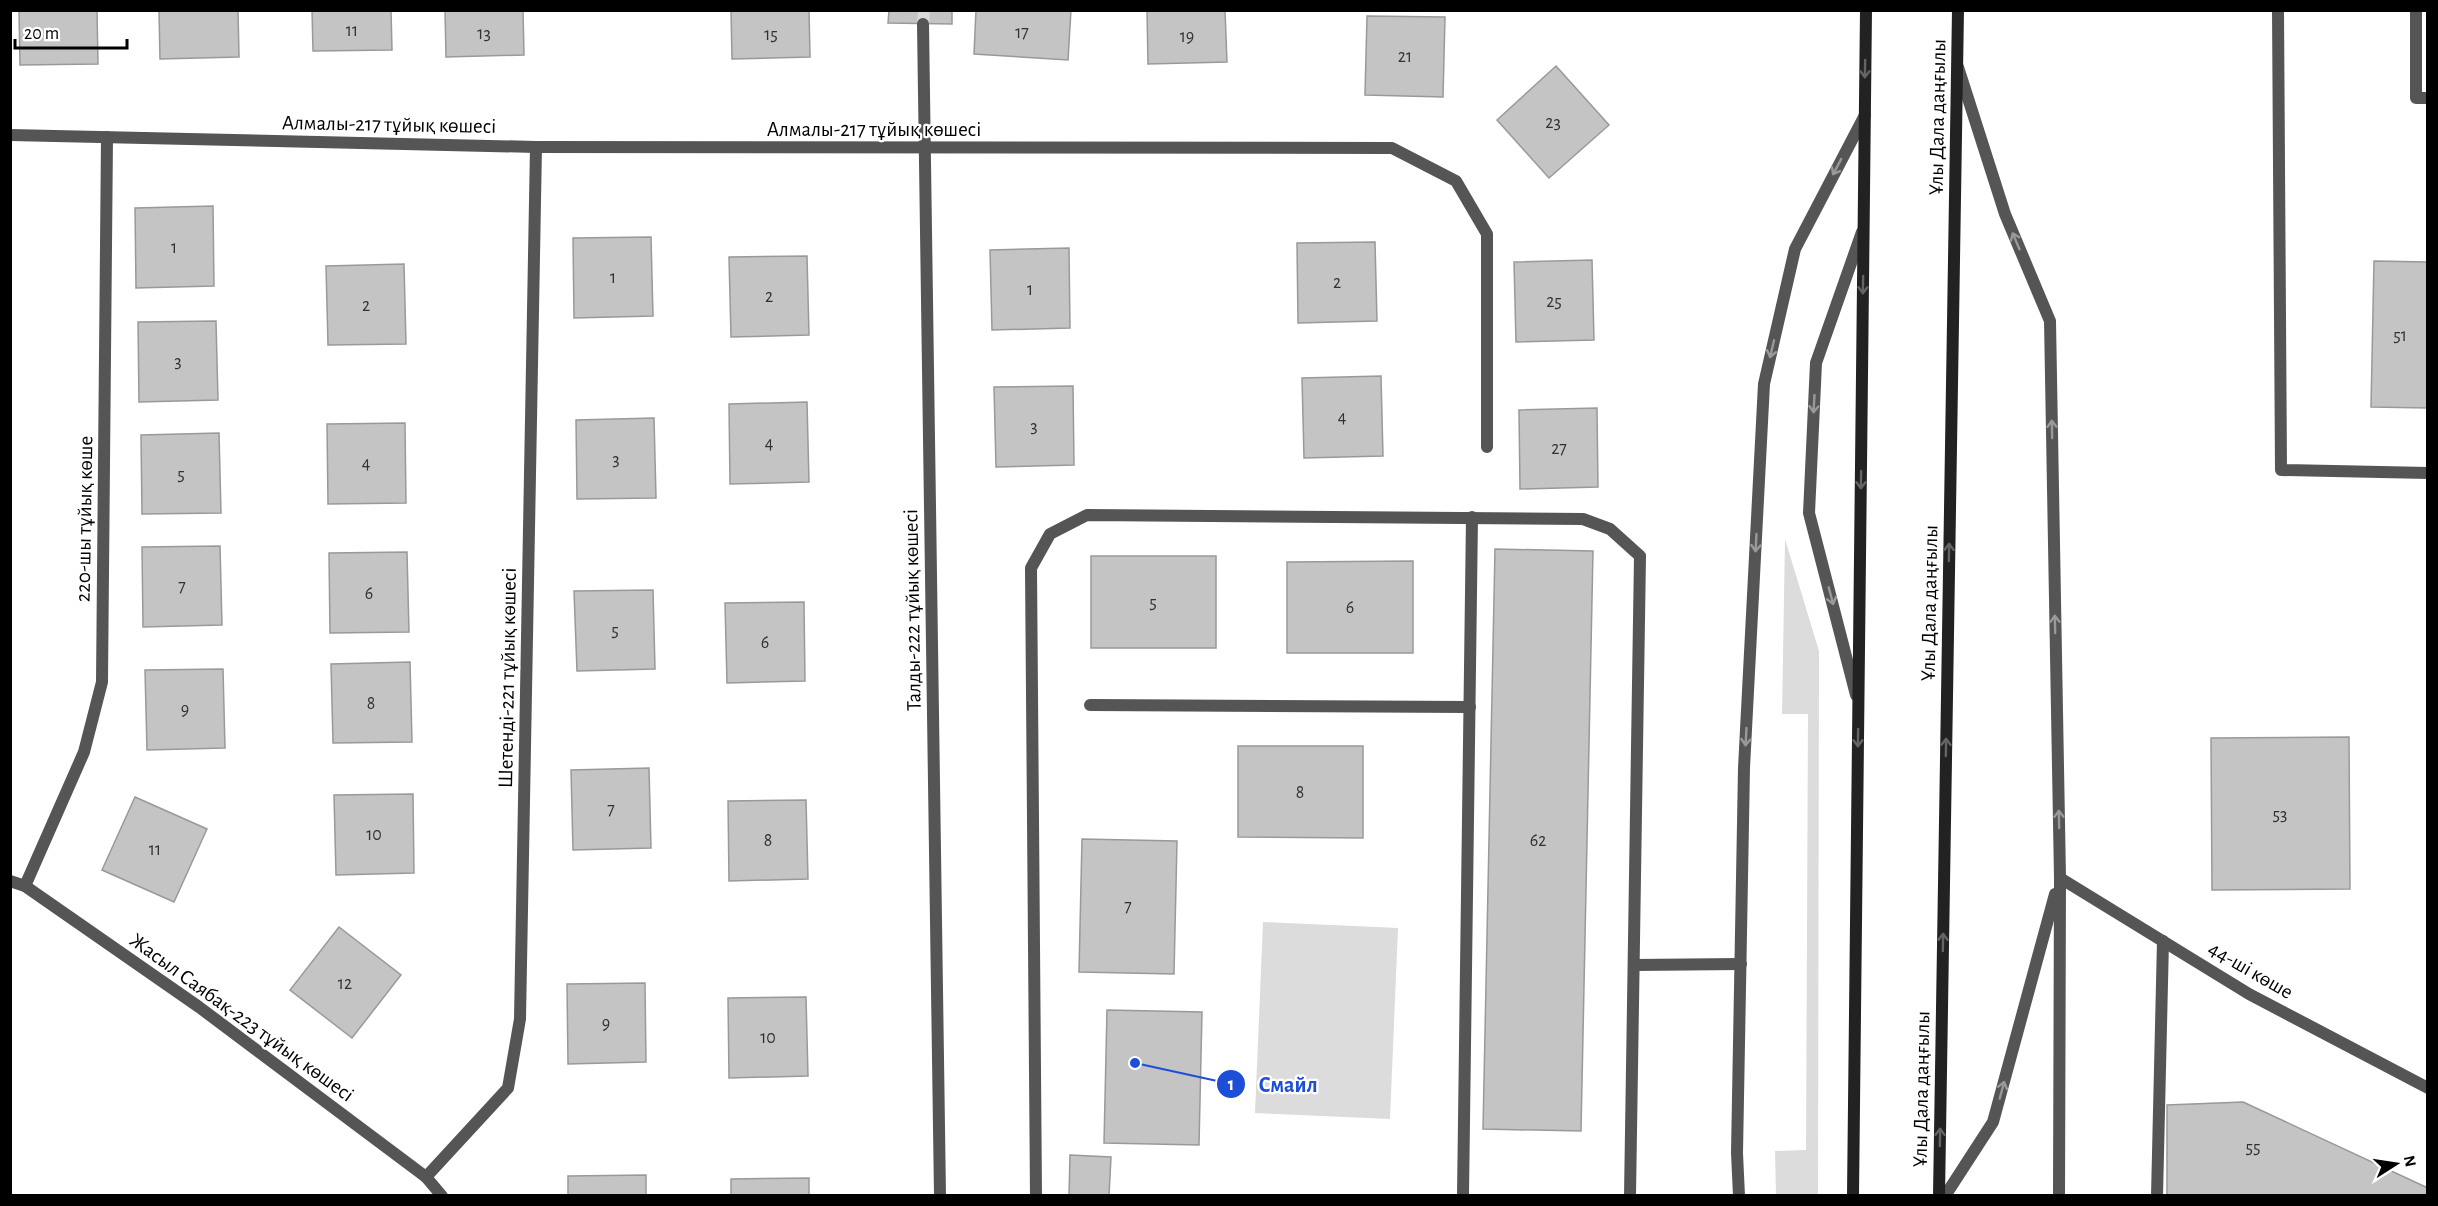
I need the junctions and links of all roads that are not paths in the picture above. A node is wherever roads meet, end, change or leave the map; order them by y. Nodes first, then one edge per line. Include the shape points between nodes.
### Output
1 (1866, 10) edge
2 (1958, 10) edge
3 (2278, 10) edge
4 (2416, 10) edge
5 (923, 24) tunnel mouth
6 (1957, 63) junction
7 (2427, 98) edge
8 (1864, 115) junction
9 (10, 135) edge
10 (107, 137) junction
11 (536, 147) junction
12 (925, 148) junction
13 (1863, 228) junction
14 (1487, 447) dead end
15 (2427, 473) edge
16 (1472, 517) junction
17 (1858, 703) junction
18 (1090, 705) dead end
19 (1470, 707) junction
20 (2060, 878) junction
21 (10, 881) edge
22 (25, 886) junction
23 (2163, 941) junction
24 (1741, 964) junction
25 (1634, 965) junction
26 (2427, 1088) edge
27 (426, 1177) junction
28 (442, 1196) edge
29 (940, 1196) edge
30 (1036, 1196) edge
31 (1463, 1196) edge
32 (1630, 1196) edge
33 (1739, 1196) edge
34 (1853, 1196) edge
35 (1939, 1196) edge
36 (1945, 1196) edge
37 (2060, 1196) edge
38 (2157, 1196) edge

1 -> 8 main road
2 - 6 main road, Ұлы Дала даңғылы
3 - 15 street via 2281,470
4 - 7 street via 2416,98
5 - 12 street, Талды-222 тұйық көшесі
20 -> 6 street via 2050,321 2005,214
35 -> 6 main road, Ұлы Дала даңғылы
8 - 13 main road
8 -> 24 street via 1795,249 1764,384 1744,768
9 - 10 street, Алмалы-217 тұйық көшесі
10 - 11 street, Алмалы-217 тұйық көшесі
10 - 22 street, 220-шы тұйық көше via 102,682 84,752
11 - 12 street, Алмалы-217 тұйық көшесі
11 - 27 street, Шетенді-221 тұйық көшесі via 520,1019 508,1088
12 - 14 street, Алмалы-217 тұйық көшесі via 1392,148 1456,181 1487,234
12 - 29 street, Талды-222 тұйық көшесі
13 -> 17 main road
13 -> 17 street via 1816,363 1809,513
16 - 19 street
16 - 25 street via 1583,519 1610,529 1640,556
16 - 30 street via 1087,515 1050,534 1031,568
17 -> 34 main road
18 - 19 street
19 - 31 street
20 - 23 street, 44-ші көше
36 -> 20 street via 1993,1122
20 - 37 street
21 - 22 street, Жасыл Саябақ-223 тұйық көшесі
22 - 27 street, Жасыл Саябақ-223 тұйық көшесі via 199,1007
23 - 26 street, 44-ші көше via 2249,994
23 - 38 street
24 - 25 street
24 - 33 street
25 - 32 street
27 - 28 street, Жасыл Саябақ-223 тұйық көшесі

